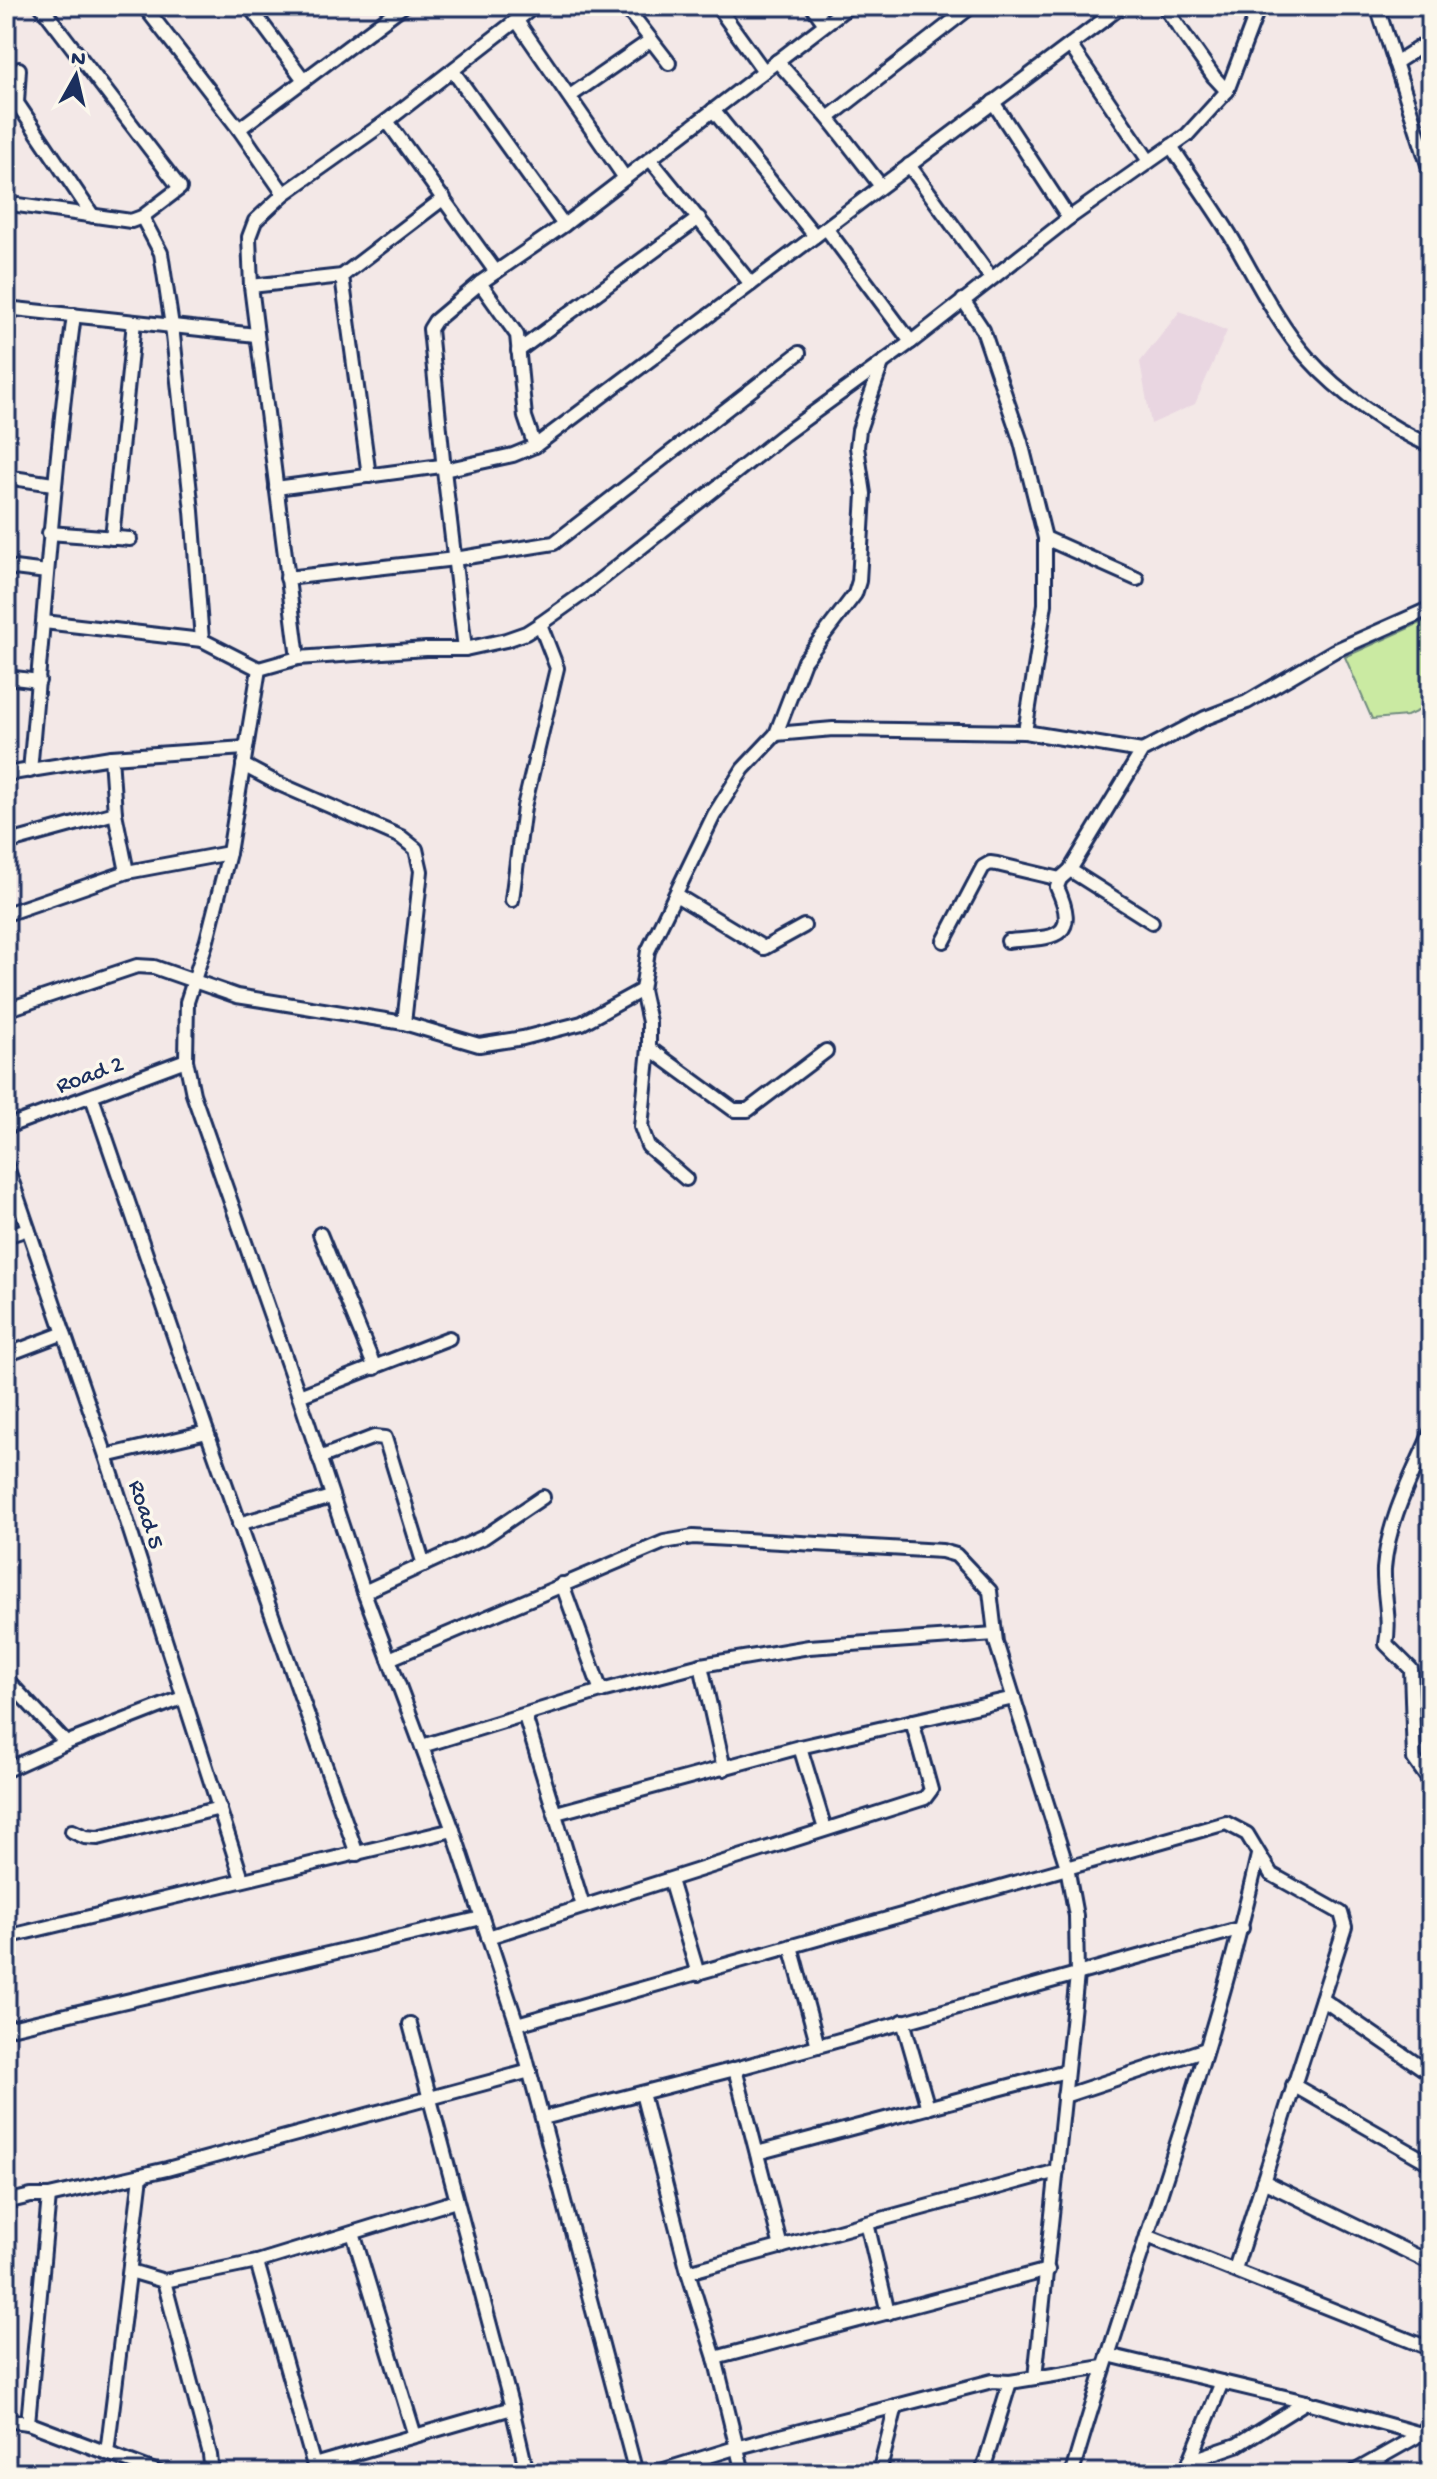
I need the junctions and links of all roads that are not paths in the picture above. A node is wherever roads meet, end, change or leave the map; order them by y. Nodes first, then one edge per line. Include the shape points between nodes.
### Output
1 (41, 6) edge
2 (144, 6) edge
3 (249, 6) edge
4 (403, 6) edge
5 (535, 6) edge
6 (625, 6) edge
7 (717, 6) edge
8 (812, 6) edge
9 (849, 6) edge
10 (972, 6) edge
11 (1121, 6) edge
12 (1164, 6) edge
13 (1259, 6) edge
14 (1377, 6) edge
15 (517, 21) junction
16 (825, 24) junction
17 (651, 40) junction
18 (1431, 40) edge
19 (1070, 45) junction
20 (777, 61) junction
21 (669, 63) dead end
22 (1395, 63) junction
23 (19, 69) dead end
24 (453, 71) junction
25 (764, 71) junction
26 (304, 80) junction
27 (1227, 91) junction
28 (570, 96) junction
29 (993, 102) junction
30 (713, 110) junction
31 (828, 118) junction
32 (387, 121) junction
33 (239, 129) junction
34 (1171, 146) junction
35 (650, 159) junction
36 (1149, 161) junction
37 (909, 165) junction
38 (1431, 174) edge
39 (625, 178) junction
40 (881, 186) junction
41 (284, 194) junction
42 (444, 198) junction
43 (18, 205) dead end
44 (93, 216) junction
45 (142, 217) junction
46 (699, 218) junction
47 (1069, 218) junction
48 (564, 225) junction
49 (820, 232) junction
50 (496, 272) junction
51 (342, 276) junction
52 (991, 278) junction
53 (480, 283) junction
54 (751, 284) junction
55 (251, 286) junction
56 (963, 300) junction
57 (6, 308) edge
58 (74, 315) junction
59 (134, 322) junction
60 (172, 326) junction
61 (256, 335) junction
62 (911, 342) junction
63 (518, 351) junction
64 (799, 353) dead end
65 (882, 363) junction
66 (535, 446) junction
67 (1431, 446) edge
68 (444, 470) junction
69 (369, 476) junction
70 (6, 477) edge
71 (53, 484) junction
72 (276, 488) junction
73 (49, 533) junction
74 (112, 538) junction
75 (1045, 538) junction
76 (130, 539) dead end
77 (455, 559) junction
78 (6, 567) edge
79 (47, 572) junction
80 (287, 578) junction
81 (1137, 579) dead end
82 (1431, 608) edge
83 (44, 622) junction
84 (540, 624) junction
85 (202, 640) junction
86 (465, 649) junction
87 (298, 658) junction
88 (259, 669) junction
89 (6, 677) edge
90 (39, 681) junction
91 (1025, 732) junction
92 (776, 734) junction
93 (245, 748) junction
94 (1142, 751) junction
95 (111, 757) junction
96 (243, 765) junction
97 (30, 771) junction
98 (6, 774) edge
99 (115, 813) junction
100 (6, 843) edge
101 (229, 853) junction
102 (127, 872) junction
103 (1065, 875) junction
104 (676, 895) junction
105 (512, 900) dead end
106 (6, 914) edge
107 (1152, 922) dead end
108 (804, 926) dead end
109 (944, 941) dead end
110 (1008, 941) dead end
111 (194, 981) junction
112 (642, 990) junction
113 (6, 1010) edge
114 (404, 1023) junction
115 (649, 1048) junction
116 (826, 1051) dead end
117 (186, 1060) junction
118 (92, 1097) junction
119 (6, 1127) edge
120 (6, 1164) edge
121 (686, 1179) dead end
122 (28, 1229) junction
123 (320, 1234) dead end
124 (6, 1236) edge
125 (64, 1333) junction
126 (449, 1338) dead end
127 (6, 1355) edge
128 (375, 1368) junction
129 (299, 1396) junction
130 (207, 1432) junction
131 (1431, 1432) edge
132 (106, 1456) junction
133 (319, 1458) junction
134 (331, 1497) junction
135 (543, 1497) dead end
136 (239, 1524) junction
137 (424, 1565) junction
138 (562, 1584) junction
139 (364, 1592) junction
140 (995, 1634) junction
141 (389, 1659) junction
142 (701, 1665) junction
143 (6, 1679) edge
144 (601, 1691) junction
145 (182, 1698) junction
146 (1014, 1698) junction
147 (525, 1716) junction
148 (912, 1721) junction
149 (66, 1743) junction
150 (422, 1746) junction
151 (800, 1747) junction
152 (724, 1769) junction
153 (6, 1770) edge
154 (1431, 1783) edge
155 (220, 1808) junction
156 (556, 1813) junction
157 (825, 1829) junction
158 (453, 1830) junction
159 (72, 1831) dead end
160 (357, 1854) junction
161 (1258, 1855) junction
162 (1067, 1867) junction
163 (242, 1879) junction
164 (670, 1880) junction
165 (583, 1906) junction
166 (482, 1918) junction
167 (1242, 1928) junction
168 (6, 1937) edge
169 (488, 1937) junction
170 (791, 1946) junction
171 (698, 1974) junction
172 (1077, 1975) junction
173 (1322, 1999) junction
174 (903, 2021) junction
175 (410, 2024) dead end
176 (517, 2024) junction
177 (6, 2029) edge
178 (818, 2046) junction
179 (1206, 2049) junction
180 (735, 2069) junction
181 (530, 2071) junction
182 (1066, 2071) junction
183 (1431, 2074) edge
184 (1293, 2085) junction
185 (642, 2093) junction
186 (1064, 2096) junction
187 (429, 2099) junction
188 (928, 2108) junction
189 (543, 2118) junction
190 (757, 2153) junction
191 (1430, 2163) edge
192 (1057, 2171) junction
193 (141, 2176) junction
194 (1263, 2181) junction
195 (49, 2196) junction
196 (456, 2201) junction
197 (6, 2202) edge
198 (867, 2223) junction
199 (353, 2233) junction
200 (1147, 2236) junction
201 (781, 2247) junction
202 (257, 2262) junction
203 (1431, 2263) edge
204 (1235, 2269) junction
205 (1048, 2270) junction
206 (130, 2271) junction
207 (688, 2272) junction
208 (164, 2281) junction
209 (888, 2313) junction
210 (1431, 2349) edge
211 (1108, 2355) junction
212 (715, 2358) junction
213 (1103, 2367) junction
214 (1035, 2378) junction
215 (1010, 2382) junction
216 (1222, 2382) junction
217 (1306, 2402) junction
218 (896, 2406) junction
219 (512, 2408) junction
220 (6, 2420) edge
221 (1431, 2422) edge
222 (28, 2423) junction
223 (1421, 2434) junction
224 (415, 2436) junction
225 (735, 2448) junction
226 (107, 2453) junction
227 (1187, 2467) edge
228 (315, 2469) edge
229 (160, 2473) edge
230 (212, 2473) edge
231 (527, 2473) edge
232 (636, 2473) edge
233 (654, 2473) edge
234 (743, 2473) edge
235 (879, 2473) edge
236 (982, 2473) edge
237 (1072, 2473) edge
238 (1352, 2473) edge

1 - 45 street via 180,188
2 - 33 street
3 - 26 street
4 - 26 street
5 - 15 street
6 - 17 street
7 - 25 street
8 - 16 street
9 - 16 street
10 - 31 street
11 - 19 street
12 - 27 street
13 - 27 street
14 - 22 street
15 - 24 street
15 - 28 street
16 - 20 street
17 - 21 street
17 - 28 street
18 - 22 street
19 - 29 street
19 - 36 street
20 - 25 street
20 - 31 street
22 - 38 street
23 - 44 street via 17,103
24 - 32 street
24 - 48 street
25 - 30 street
26 - 33 street
27 - 34 street
28 - 39 street
29 - 37 street
29 - 47 street
30 - 35 street
30 - 49 street
31 - 40 street
32 - 41 street
32 - 42 street
33 - 41 street
34 - 36 street
34 - 67 street via 1307,357 1376,416
35 - 39 street
35 - 46 street
36 - 47 street
37 - 40 street
37 - 52 street
39 - 48 street
40 - 49 street
41 - 55 street via 251,229
42 - 50 street
42 - 51 street
43 - 44 street
44 - 45 street via 131,221
45 - 60 street via 161,253
46 - 54 street
46 - 63 street
47 - 52 street
48 - 50 street
49 - 54 street
49 - 62 street
50 - 53 street
51 - 55 street
51 - 69 street
52 - 56 street
53 - 63 street via 517,335
53 - 68 street via 430,329
54 - 66 street
55 - 61 street
56 - 62 street
56 - 75 street via 983,330 1021,442
57 - 58 street
58 - 59 street
58 - 71 street
59 - 60 street
59 - 74 street
60 - 61 street
60 - 85 street
61 - 72 street
62 - 65 street
63 - 66 street via 525,417
64 - 77 street via 554,543
65 - 84 street
65 - 92 street via 857,447 864,494 859,581 855,594 804,661
66 - 68 street
68 - 69 street via 441,466
68 - 77 street
69 - 72 street
70 - 71 street
71 - 73 street
72 - 80 street
73 - 74 street
73 - 79 street
74 - 76 street
75 - 81 street
75 - 91 street via 1045,604
77 - 80 street
77 - 86 street
78 - 79 street
79 - 83 street
80 - 87 street
82 - 94 street via 1334,651 1247,702
83 - 85 street
83 - 90 street
84 - 86 street via 506,640
84 - 105 street via 557,668 524,807
85 - 88 street
86 - 87 street
87 - 88 street
88 - 93 street
89 - 90 street
90 - 97 street
91 - 92 street via 845,729
91 - 94 street
92 - 104 street via 743,769 714,815
93 - 95 street
93 - 96 street
94 - 103 street
95 - 97 street
95 - 99 street
96 - 101 street
96 - 114 street via 401,837 416,849 421,871
97 - 98 street
99 - 100 street
99 - 102 street
101 - 102 street
101 - 111 street
102 - 106 street
103 - 107 street
103 - 109 street via 997,864 983,867
103 - 110 street via 1057,887 1066,912 1062,931
104 - 108 street via 764,948
104 - 112 street via 648,951
111 - 113 street via 137,966
111 - 114 street via 237,996
111 - 117 street via 187,1002
112 - 114 street via 582,1023 479,1045
112 - 115 street
115 - 116 street via 742,1111
115 - 121 street via 643,1137
117 - 118 street, Road 2
117 - 129 street via 193,1094
118 - 119 street, Road 2
118 - 130 street
120 - 122 street, Road 5
122 - 124 street
122 - 125 street, Road 5
123 - 128 street
125 - 127 street
125 - 132 street, Road 5
126 - 128 street
128 - 129 street
129 - 133 street
130 - 132 street
130 - 136 street
131 - 154 street via 1392,1522 1384,1586 1386,1644 1411,1669 1414,1759
132 - 145 street, Road 5
133 - 134 street
133 - 137 street via 374,1437 385,1438
134 - 136 street
134 - 139 street
135 - 137 street via 484,1537
136 - 160 street
137 - 139 street
138 - 140 street via 664,1542 693,1537 942,1551 956,1555 990,1591
138 - 141 street
138 - 144 street
139 - 141 street
140 - 142 street via 809,1647
140 - 146 street
141 - 150 street
142 - 144 street
142 - 152 street
143 - 149 street
144 - 147 street
145 - 149 street
145 - 155 street, Road 5
146 - 148 street
146 - 162 street
147 - 150 street
147 - 156 street
148 - 151 street
148 - 157 street via 929,1795
149 - 153 street
150 - 158 street
151 - 152 street
151 - 157 street
152 - 156 street
155 - 159 street via 98,1838
155 - 163 street, Road 5
156 - 165 street
157 - 164 street
158 - 160 street
158 - 166 street
160 - 163 street
161 - 162 street via 1247,1834 1226,1823
161 - 167 street
161 - 173 street via 1271,1874 1344,1919
162 - 170 street
162 - 172 street via 1076,1916
163 - 168 street
164 - 165 street
164 - 171 street
165 - 169 street
166 - 169 street
166 - 177 street
167 - 172 street
167 - 179 street
169 - 176 street
170 - 171 street
170 - 178 street
171 - 176 street
172 - 174 street
172 - 182 street
173 - 183 street
173 - 184 street
174 - 178 street
174 - 188 street
175 - 187 street
176 - 181 street
178 - 180 street
179 - 186 street
179 - 200 street
180 - 185 street
180 - 190 street
181 - 187 street
181 - 189 street
182 - 186 street
182 - 188 street
184 - 191 street
184 - 194 street
185 - 189 street
185 - 207 street
186 - 192 street
187 - 193 street
187 - 196 street
188 - 190 street
189 - 232 street
190 - 201 street
192 - 198 street
192 - 205 street
193 - 195 street
193 - 206 street
194 - 203 street
194 - 204 street
195 - 197 street
195 - 222 street
196 - 199 street
196 - 219 street
198 - 201 street
198 - 209 street
199 - 202 street
199 - 224 street
200 - 204 street
200 - 211 street
201 - 207 street
202 - 208 street
202 - 228 street
204 - 210 street
205 - 209 street
205 - 214 street
206 - 208 street
206 - 226 street
207 - 212 street
208 - 230 street
209 - 212 street
211 - 213 street
211 - 216 street
212 - 225 street
213 - 214 street
213 - 237 street
214 - 215 street
215 - 218 street via 992,2381
215 - 236 street
216 - 217 street
216 - 227 street
217 - 223 street
217 - 227 street via 1237,2445
218 - 225 street
218 - 235 street
219 - 224 street
219 - 231 street
220 - 222 street
221 - 223 street
222 - 226 street
223 - 238 street
224 - 228 street
225 - 233 street
225 - 234 street
226 - 229 street

